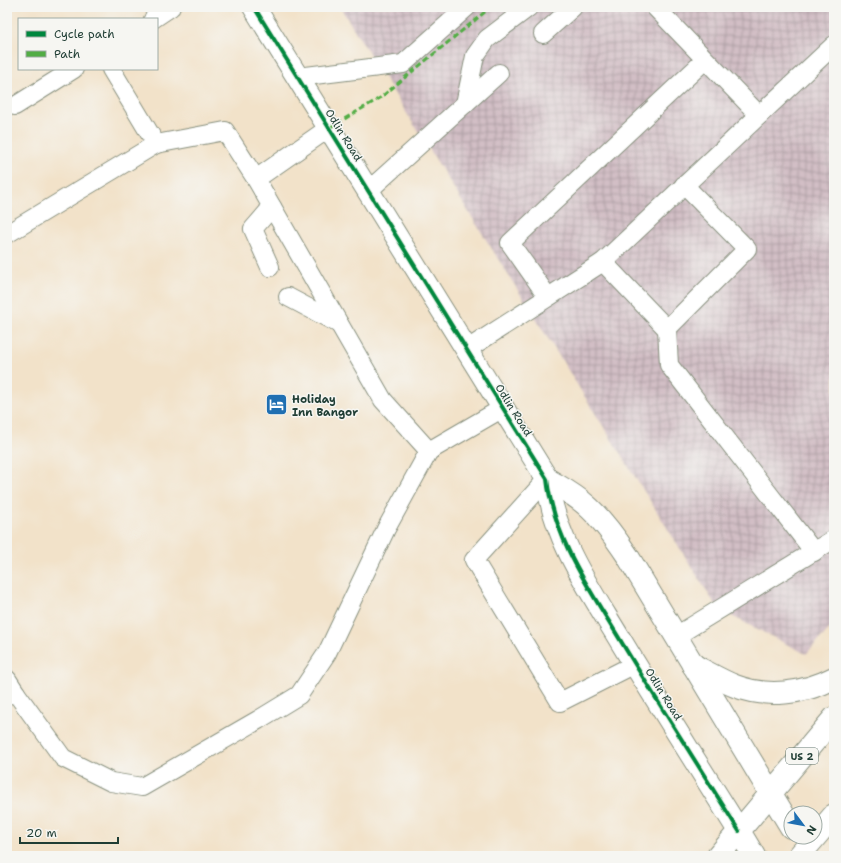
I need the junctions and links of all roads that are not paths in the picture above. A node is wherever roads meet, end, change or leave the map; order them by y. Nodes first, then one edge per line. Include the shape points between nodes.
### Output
1 (171, 7) edge
2 (254, 7) edge
3 (467, 7) edge
4 (529, 7) edge
5 (573, 7) edge
6 (654, 7) edge
7 (154, 18) edge
8 (543, 34) dead end
9 (834, 45) edge
10 (705, 60) junction
11 (72, 70) edge
12 (113, 70) edge
13 (499, 73) dead end
14 (298, 77) junction
15 (465, 104) junction
16 (15, 106) dead end
17 (759, 115) junction
18 (329, 128) junction
19 (156, 144) junction
20 (256, 179) junction
21 (684, 185) junction
22 (368, 191) junction
23 (272, 207) junction
24 (7, 234) edge
25 (602, 262) junction
26 (270, 267) dead end
27 (288, 297) dead end
28 (548, 297) junction
29 (340, 324) junction
30 (667, 329) junction
31 (466, 350) junction
32 (503, 408) junction
33 (429, 451) junction
34 (547, 479) junction
35 (834, 539) edge
36 (814, 552) junction
37 (676, 636) junction
38 (635, 664) junction
39 (693, 665) junction
40 (834, 678) edge
41 (10, 689) edge
42 (834, 718) edge
43 (771, 794) junction
44 (783, 814) edge
45 (834, 815) edge
46 (739, 831) junction
47 (802, 850) edge
48 (718, 856) edge
49 (754, 856) edge

1 - 7 lane
2 - 14 main road, Odlin Road
3 - 14 lane via 403,64
4 - 15 lane via 487,39 475,56
5 - 8 lane
6 - 10 lane
9 - 17 lane
10 - 17 lane
10 - 28 lane via 510,243
11 - 16 lane
12 - 19 lane
13 - 15 lane
14 - 18 main road, Odlin Road
15 - 22 lane
17 - 21 lane
18 - 20 lane
18 - 22 main road, Odlin Road
19 - 20 lane via 225,131
19 - 24 lane
20 - 23 lane
21 - 25 lane
21 - 30 lane via 747,249
22 - 31 main road, Odlin Road
23 - 26 lane via 253,229
23 - 29 lane
25 - 28 lane
25 - 30 lane
27 - 29 lane
28 - 31 lane
29 - 33 lane via 383,400
30 - 36 lane via 669,365
31 - 32 main road, Odlin Road
32 - 33 lane
32 - 34 main road, Odlin Road
33 - 41 lane via 386,529 327,653 299,695 142,787 111,782 63,758
34 - 37 main road, Odlin Road via 586,505 614,536
34 - 38 main road, Odlin Road via 554,517 562,537
34 - 38 lane via 474,560 560,702
35 - 36 lane
36 - 37 lane
37 - 39 main road, Odlin Road
38 - 46 main road, Odlin Road
39 - 40 main road via 736,686 775,693 811,688
39 - 43 main road, Odlin Road
42 - 43 main road, US 2
43 - 44 main road, Odlin Road
43 - 46 main road, US 2
45 - 47 main road
46 - 48 main road
46 - 49 main road, Odlin Road

